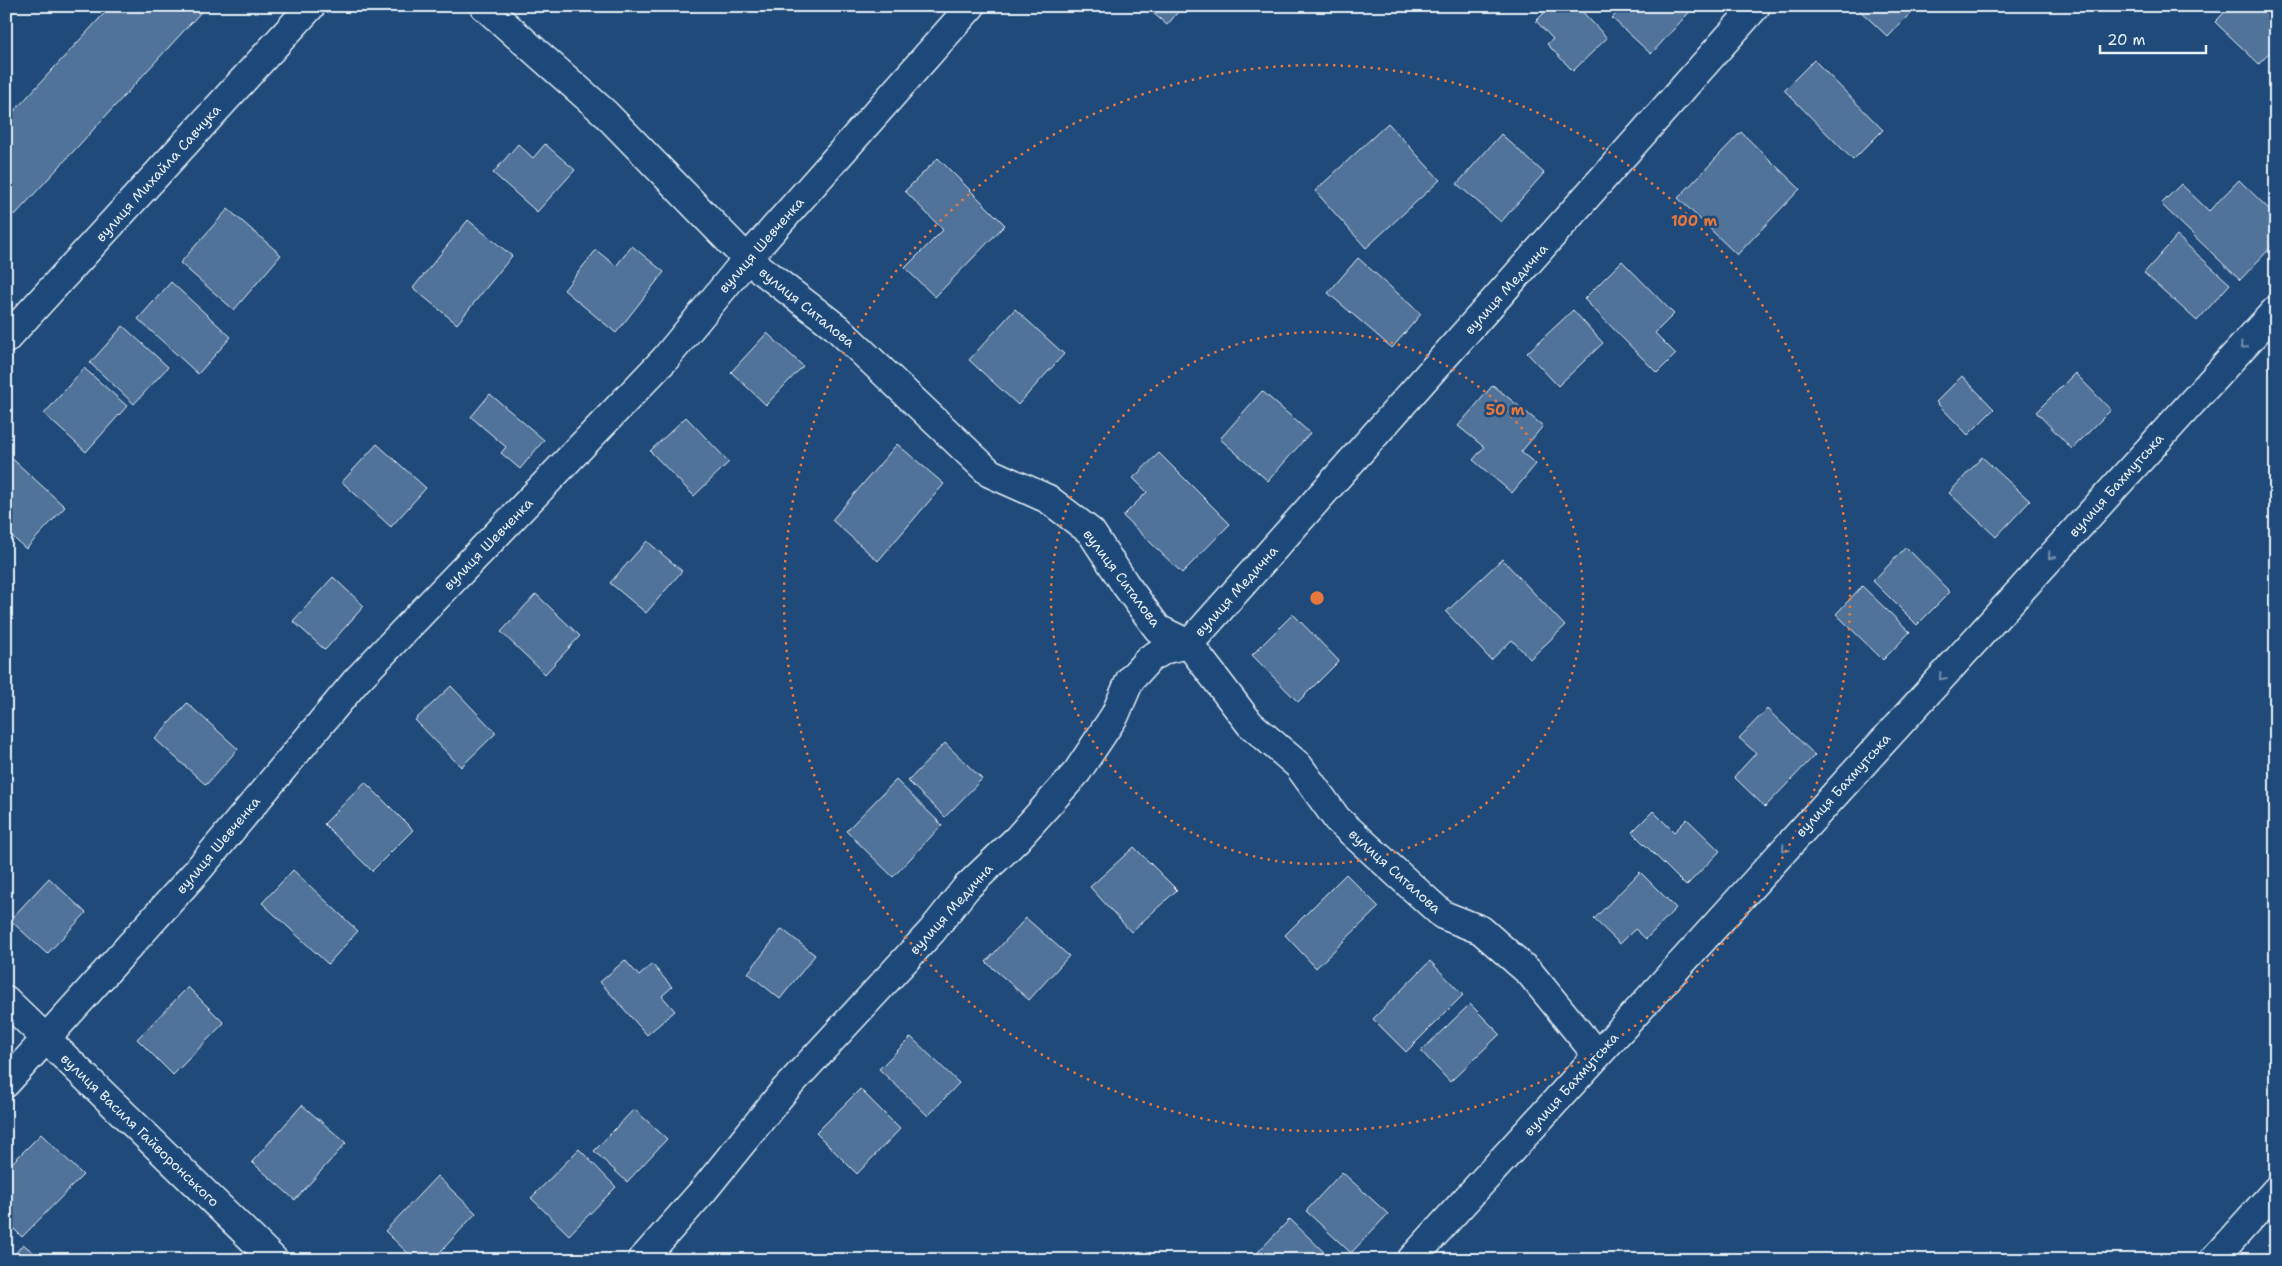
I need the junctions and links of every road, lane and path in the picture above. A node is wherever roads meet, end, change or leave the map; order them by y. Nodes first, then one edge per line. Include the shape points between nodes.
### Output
1 (311, 6) edge
2 (484, 6) edge
3 (971, 6) edge
4 (1756, 6) edge
5 (747, 259) junction
6 (2276, 310) edge
7 (6, 339) edge
8 (1188, 644) junction
9 (6, 1000) edge
10 (47, 1039) junction
11 (1597, 1055) junction
12 (6, 1083) edge
13 (2276, 1190) edge
14 (274, 1260) edge
15 (642, 1260) edge
16 (1411, 1260) edge
17 (2213, 1260) edge

1 - 7 street, вулиця Михайла Савчука
2 - 5 street, вулиця Ситалова via 605,113
3 - 5 street, вулиця Шевченка
4 - 8 street, вулиця Медична
5 - 8 street, вулиця Ситалова via 836,327 990,472 1048,499 1091,532 1158,628
5 - 10 street, вулиця Шевченка via 664,359 356,681 197,871
6 -> 11 street, вулиця Бахмутська
8 - 11 street, вулиця Ситалова via 1250,724 1298,764 1337,818 1443,915 1481,930 1530,973
8 - 15 street, вулиця Медична via 1166,649 1149,659 1130,680 1114,715 1077,772 1017,839 966,888 932,931 783,1092
9 - 10 street, вулиця Василя Гайворонського
10 - 12 street, вулиця Шевченка
10 - 14 street, вулиця Василя Гайворонського
11 - 16 street, вулиця Бахмутська
13 - 17 street

